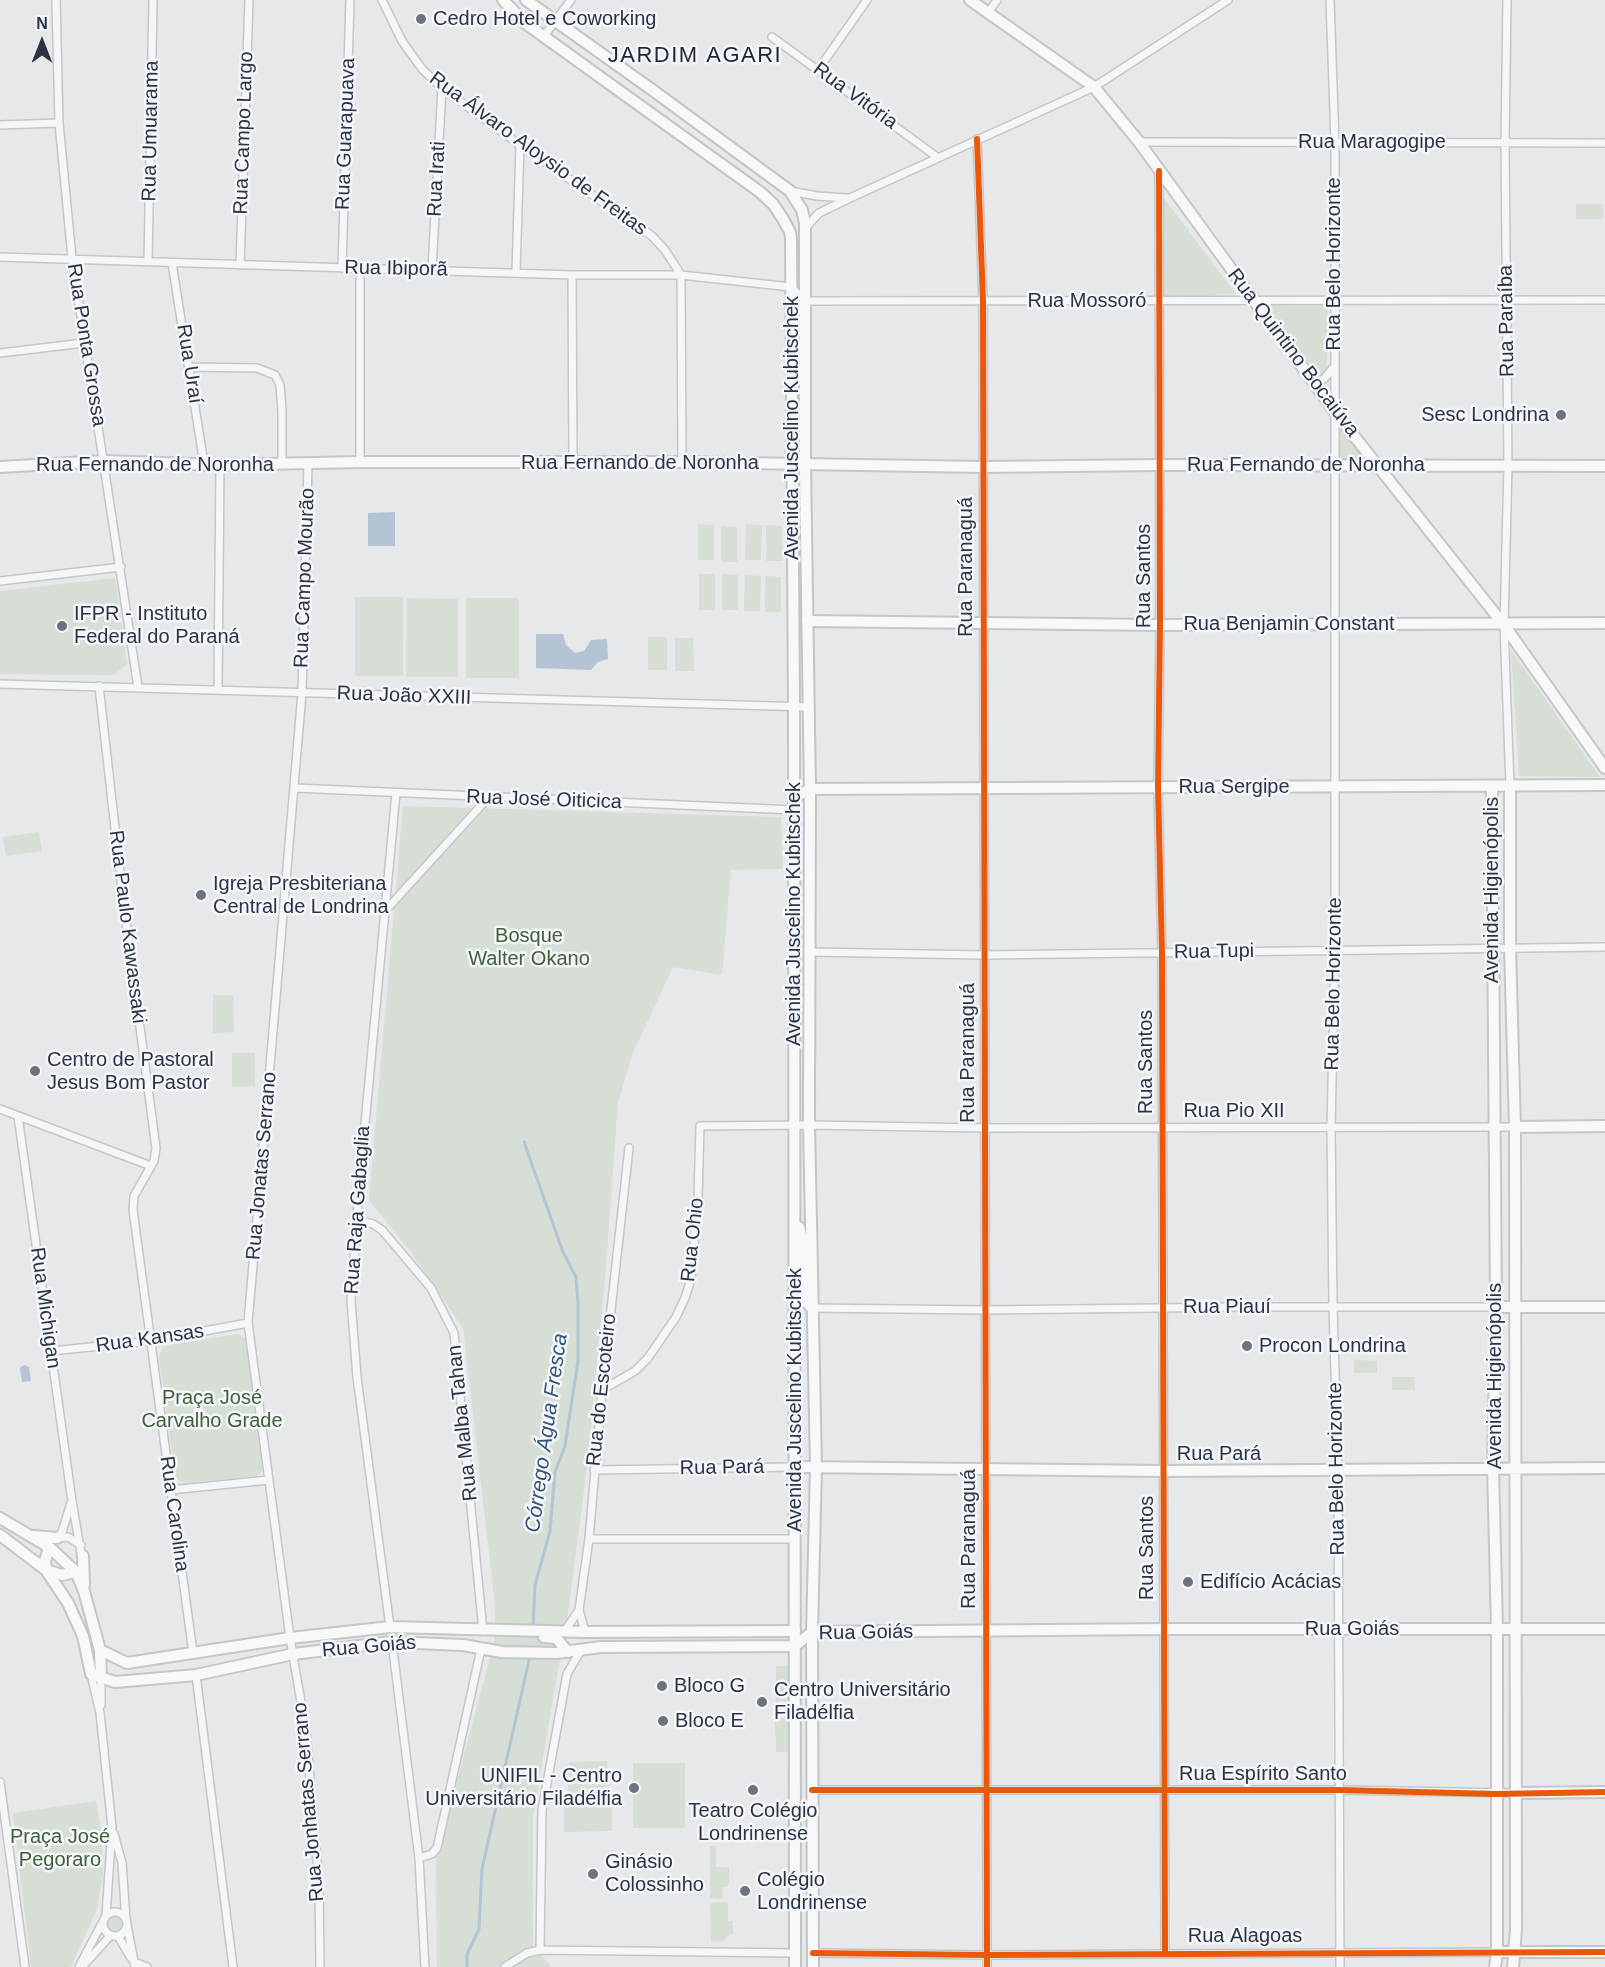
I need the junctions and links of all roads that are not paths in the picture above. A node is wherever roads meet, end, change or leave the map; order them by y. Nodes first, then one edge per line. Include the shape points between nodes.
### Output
1 (56, 0) edge
2 (153, 0) edge
3 (249, 0) edge
4 (350, 0) edge
5 (382, 0) edge
6 (504, 0) edge
7 (526, 0) edge
8 (571, 0) edge
9 (867, 0) edge
10 (970, 0) edge
11 (997, 0) edge
12 (1228, 0) edge
13 (1330, 0) edge
14 (1508, 0) edge
15 (988, 13) junction
16 (555, 22) junction
17 (544, 36) junction
18 (772, 37) dead end
19 (818, 70) junction
20 (1094, 87) junction
21 (442, 88) junction
22 (59, 123) junction
23 (0, 125) edge
24 (977, 139) junction
25 (1138, 142) junction
26 (1335, 142) junction
27 (1505, 143) junction
28 (1605, 143) edge
29 (520, 145) junction
30 (937, 157) junction
31 (1159, 171) junction
32 (790, 191) junction
33 (850, 198) junction
34 (806, 227) junction
35 (0, 257) edge
36 (72, 261) junction
37 (148, 262) junction
38 (172, 263) junction
39 (240, 265) junction
40 (342, 268) junction
41 (360, 268) junction
42 (432, 269) junction
43 (516, 272) junction
44 (572, 275) junction
45 (681, 275) junction
46 (805, 276) junction
47 (791, 287) junction
48 (1507, 299) junction
49 (1253, 300) junction
50 (1335, 300) junction
51 (1605, 300) edge
52 (805, 301) junction
53 (983, 301) junction
54 (1160, 301) junction
55 (84, 343) junction
56 (0, 353) edge
57 (190, 367) junction
58 (1334, 367) junction
59 (1314, 382) junction
60 (1335, 412) junction
61 (105, 461) junction
62 (360, 462) junction
63 (682, 462) junction
64 (308, 463) junction
65 (573, 463) junction
66 (204, 464) junction
67 (282, 464) junction
68 (792, 464) junction
69 (220, 465) junction
70 (805, 465) junction
71 (1160, 465) junction
72 (1335, 465) junction
73 (1378, 466) junction
74 (1509, 466) junction
75 (1605, 466) edge
76 (0, 467) edge
77 (982, 467) junction
78 (121, 567) junction
79 (0, 581) edge
80 (793, 621) junction
81 (807, 621) junction
82 (1335, 623) junction
83 (1605, 623) edge
84 (983, 625) junction
85 (1160, 625) junction
86 (1504, 625) junction
87 (0, 684) edge
88 (99, 686) junction
89 (138, 687) junction
90 (218, 690) junction
91 (302, 693) junction
92 (808, 707) junction
93 (794, 708) junction
94 (1605, 768) edge
95 (1605, 785) edge
96 (1335, 786) junction
97 (1492, 786) junction
98 (1510, 786) junction
99 (1158, 787) junction
100 (295, 788) junction
101 (810, 789) junction
102 (983, 789) junction
103 (396, 793) junction
104 (488, 798) junction
105 (794, 798) junction
106 (794, 810) junction
107 (1492, 829) junction
108 (1510, 829) junction
109 (385, 911) junction
110 (1605, 947) edge
111 (1493, 948) junction
112 (1510, 948) junction
113 (1335, 949) junction
114 (810, 952) junction
115 (1162, 953) junction
116 (984, 956) junction
117 (0, 1109) edge
118 (18, 1116) junction
119 (795, 1125) junction
120 (809, 1125) junction
121 (699, 1126) joint
122 (1605, 1126) edge
123 (1331, 1127) junction
124 (1494, 1127) junction
125 (1515, 1127) junction
126 (984, 1128) junction
127 (1162, 1128) junction
128 (629, 1148) dead end
129 (151, 1166) junction
130 (795, 1209) junction
131 (357, 1220) junction
132 (1333, 1306) junction
133 (1163, 1307) junction
134 (1496, 1307) junction
135 (1515, 1307) junction
136 (1605, 1307) edge
137 (812, 1308) junction
138 (985, 1310) junction
139 (248, 1323) junction
140 (150, 1341) junction
141 (51, 1351) junction
142 (602, 1390) junction
143 (795, 1467) junction
144 (816, 1467) junction
145 (985, 1468) junction
146 (1493, 1468) junction
147 (1515, 1468) junction
148 (1605, 1468) edge
149 (594, 1470) junction
150 (1338, 1470) junction
151 (1164, 1471) junction
152 (269, 1480) junction
153 (170, 1490) junction
154 (72, 1501) junction
155 (0, 1518) edge
156 (28, 1535) junction
157 (0, 1536) edge
158 (57, 1538) junction
159 (589, 1539) junction
160 (795, 1539) junction
161 (49, 1547) junction
162 (82, 1550) junction
163 (46, 1570) junction
164 (76, 1572) junction
165 (84, 1591) junction
166 (579, 1610) junction
167 (390, 1627) junction
168 (1497, 1628) junction
169 (1514, 1628) junction
170 (1164, 1629) junction
171 (1605, 1629) edge
172 (483, 1630) junction
173 (795, 1630) junction
174 (1339, 1630) junction
175 (986, 1631) junction
176 (564, 1632) junction
177 (585, 1632) junction
178 (812, 1632) junction
179 (290, 1638) junction
180 (392, 1642) junction
181 (795, 1646) junction
182 (601, 1647) junction
183 (481, 1649) junction
184 (100, 1650) junction
185 (581, 1650) junction
186 (568, 1652) junction
187 (193, 1653) junction
188 (293, 1654) junction
189 (567, 1674) junction
190 (196, 1675) junction
191 (96, 1676) junction
192 (100, 1713) junction
193 (0, 1782) edge
194 (812, 1790) junction
195 (986, 1790) junction
196 (1165, 1790) junction
197 (1339, 1790) junction
198 (1605, 1792) edge
199 (1515, 1793) junction
200 (1496, 1794) junction
201 (112, 1827) junction
202 (419, 1858) junction
203 (794, 1913) junction
204 (104, 1919) junction
205 (127, 1923) junction
206 (114, 1936) junction
207 (540, 1950) junction
208 (1339, 1952) junction
209 (1497, 1952) junction
210 (1516, 1952) junction
211 (1605, 1952) edge
212 (795, 1953) junction
213 (813, 1953) junction
214 (1166, 1953) junction
215 (987, 1955) junction
216 (134, 1965) edge
217 (25, 1967) edge
218 (81, 1967) edge
219 (147, 1967) edge
220 (233, 1967) edge
221 (320, 1967) edge
222 (425, 1967) edge
223 (505, 1967) edge
224 (795, 1967) edge
225 (806, 1967) edge
226 (813, 1967) edge
227 (987, 1967) edge
228 (1340, 1967) edge
229 (1496, 1967) edge
230 (1513, 1967) edge

1 - 22 street, Rua Ponta Grossa
2 - 37 street, Rua Umuarama
3 - 39 street, Rua Campo Largo
4 - 40 street, Rua Guarapuava
5 - 21 street, Rua Álvaro Aloysio de Freitas via 402,40 422,69
6 - 17 main road, Avenida Juscelino Kubitschek
7 - 16 main road, Avenida Juscelino Kubitschek
8 - 16 street
9 - 19 street
10 - 15 main road, Rua Quintino Bocaiúva
11 - 15 street
12 - 20 street
13 - 26 street, Rua Belo Horizonte
14 - 27 street, Rua Paraíba
15 - 20 main road, Rua Quintino Bocaiúva
16 - 17 street
16 - 32 main road, Avenida Juscelino Kubitschek
17 - 47 main road, Avenida Juscelino Kubitschek via 773,204 790,231
18 - 19 street, Rua Vitória
19 - 30 street, Rua Vitória
20 - 24 street
20 - 25 main road, Rua Quintino Bocaiúva
21 - 29 street, Rua Álvaro Aloysio de Freitas
21 - 42 street, Rua Irati
22 - 23 street
22 - 36 street, Rua Ponta Grossa
24 - 30 street
24 - 53 street, Rua Paranaguá
25 - 26 street, Rua Maragogipe
25 - 31 main road, Rua Quintino Bocaiúva
26 - 27 street, Rua Maragogipe
26 - 50 street, Rua Belo Horizonte
27 - 28 street, Rua Maragogipe
27 - 48 street, Rua Paraíba
29 - 43 street
29 - 45 street, Rua Álvaro Aloysio de Freitas via 652,236
30 - 33 street
31 - 49 main road, Rua Quintino Bocaiúva
31 - 54 street, Rua Santos
32 - 33 street
32 - 34 main road, Avenida Juscelino Kubitschek via 802,210
33 - 34 street via 819,213
34 - 46 main road, Avenida Juscelino Kubitschek
35 - 36 street, Rua Ibiporã
36 - 37 street, Rua Ibiporã
36 - 55 street, Rua Ponta Grossa
37 - 38 street, Rua Ibiporã
38 - 39 street, Rua Ibiporã
38 - 57 street, Rua Uraí
39 - 40 street, Rua Ibiporã
40 - 41 street, Rua Ibiporã
41 - 42 street, Rua Ibiporã
41 - 62 street
42 - 43 street, Rua Ibiporã
43 - 44 street, Rua Ibiporã
44 - 45 street, Rua Ibiporã
44 - 65 street
45 - 47 street, Rua Ibiporã
45 - 63 street
46 - 47 main road
46 - 52 main road, Avenida Juscelino Kubitschek
47 - 52 street
47 - 68 main road, Avenida Juscelino Kubitschek
48 - 50 street, Rua Mossoró
48 - 51 street, Rua Mossoró
48 - 74 street, Rua Paraíba
49 - 50 street, Rua Mossoró
49 - 54 street, Rua Mossoró
49 - 59 main road, Rua Quintino Bocaiúva
50 - 58 street, Rua Belo Horizonte
52 - 53 street, Rua Mossoró
52 - 70 main road, Avenida Juscelino Kubitschek
53 - 54 street, Rua Mossoró
53 - 77 street, Rua Paranaguá
54 - 71 street, Rua Santos
55 - 56 street
55 - 61 street, Rua Ponta Grossa
57 - 66 street, Rua Uraí
57 - 67 street via 257,368 275,375 281,393
58 - 59 street via 1324,379
58 - 60 street, Rua Belo Horizonte
59 - 60 main road, Rua Quintino Bocaiúva
60 - 72 street, Rua Belo Horizonte
60 - 73 main road, Rua Quintino Bocaiúva
61 - 66 main road, Rua Fernando de Noronha
61 - 76 main road, Rua Fernando de Noronha
61 - 78 street, Rua Ponta Grossa
62 - 64 main road, Rua Fernando de Noronha
62 - 65 main road, Rua Fernando de Noronha
63 - 65 main road, Rua Fernando de Noronha
63 - 68 main road, Rua Fernando de Noronha
64 - 67 main road, Rua Fernando de Noronha
64 - 91 street, Rua Campo Mourão
66 - 69 main road, Rua Fernando de Noronha
67 - 69 main road, Rua Fernando de Noronha
68 - 70 main road, Rua Fernando de Noronha
68 - 80 main road, Avenida Juscelino Kubitschek
69 - 90 street
70 - 77 main road, Rua Fernando de Noronha
70 - 81 main road, Avenida Juscelino Kubitschek
71 - 72 main road, Rua Fernando de Noronha
71 - 77 main road, Rua Fernando de Noronha
71 - 85 street, Rua Santos
72 - 73 main road, Rua Fernando de Noronha
72 - 82 street, Rua Belo Horizonte
73 - 74 main road, Rua Fernando de Noronha
73 - 86 main road, Rua Quintino Bocaiúva
74 - 75 main road, Rua Fernando de Noronha
74 - 86 street, Rua Paraíba
77 - 84 street, Rua Paranaguá
78 - 79 street
78 - 89 street, Rua Ponta Grossa
80 - 81 street, Rua Benjamin Constant
80 - 93 main road, Avenida Juscelino Kubitschek
81 - 84 main road, Rua Benjamin Constant
81 - 92 main road, Avenida Juscelino Kubitschek
82 - 85 main road, Rua Benjamin Constant
82 - 86 main road, Rua Benjamin Constant
82 - 96 street, Rua Belo Horizonte
83 - 86 main road, Rua Benjamin Constant
84 - 85 main road, Rua Benjamin Constant
84 - 102 street, Rua Paranaguá
85 - 99 street, Rua Santos
86 - 94 main road, Rua Quintino Bocaiúva
86 - 98 street, Rua Paraíba
87 - 88 street, Rua João XXIII
88 - 89 street, Rua João XXIII
88 - 129 street, Rua Paulo Kawassaki via 156,1148
89 - 90 street, Rua João XXIII
90 - 91 street, Rua João XXIII
91 - 93 street, Rua João XXIII
91 - 100 street, Rua Jonatas Serrano
92 - 93 street, Rua João XXIII
92 - 101 main road, Avenida Juscelino Kubitschek
93 - 105 main road, Avenida Juscelino Kubitschek
95 - 98 main road, Rua Sergipe
96 - 97 main road, Rua Sergipe
96 - 99 main road, Rua Sergipe
96 - 113 street, Rua Belo Horizonte
97 - 98 main road, Rua Sergipe
97 - 107 main road, Avenida Higienópolis
98 - 108 main road, Avenida Higienópolis
99 - 102 main road, Rua Sergipe
99 - 115 street, Rua Santos
100 - 103 street, Rua José Oiticica
100 - 139 street, Rua Jonatas Serrano
101 - 102 main road, Rua Sergipe
101 - 105 main road, Rua Sergipe
101 - 114 main road, Avenida Juscelino Kubitschek
102 - 116 street, Rua Paranaguá
103 - 104 street, Rua José Oiticica
103 - 109 street, Rua Raja Gabaglia
104 - 106 street, Rua José Oiticica
104 - 109 street
105 - 106 main road, Avenida Juscelino Kubitschek
106 - 119 main road, Avenida Juscelino Kubitschek
107 - 108 main road
107 - 111 main road, Avenida Higienópolis
108 - 112 main road, Avenida Higienópolis
109 - 131 street, Rua Raja Gabaglia
110 - 112 street, Rua Tupi
111 - 112 street, Rua Tupi
111 - 113 street, Rua Tupi
111 - 124 main road, Avenida Higienópolis
112 - 125 main road, Avenida Higienópolis
113 - 115 street, Rua Tupi
113 - 123 street, Rua Belo Horizonte
114 - 116 street, Rua Tupi
114 - 120 main road, Avenida Juscelino Kubitschek
115 - 116 street, Rua Tupi
115 - 127 street, Rua Santos
116 - 126 street, Rua Paranaguá
117 - 118 street
118 - 129 street
118 - 141 street, Rua Michigan
119 - 120 street, Rua Pio XII
119 - 121 street, Rua Pio XII
119 - 130 main road, Avenida Juscelino Kubitschek
120 - 126 street, Rua Pio XII
120 - 137 main road, Avenida Juscelino Kubitschek
121 - 142 street, Rua Ohio via 698,1197 691,1279 685,1298 648,1358 635,1371
122 - 125 main road, Rua Pio XII
123 - 124 street, Rua Pio XII
123 - 127 street, Rua Pio XII
123 - 132 street, Rua Belo Horizonte
124 - 125 street, Rua Pio XII
124 - 134 main road, Avenida Higienópolis
125 - 135 main road, Avenida Higienópolis
126 - 127 street, Rua Pio XII
126 - 138 street, Rua Paranaguá
127 - 133 street, Rua Santos
128 - 142 street, Rua do Escoteiro
129 - 140 street, Rua Carolina via 132,1204
130 - 137 main road via 802,1242 802,1289 805,1302
130 - 143 main road, Avenida Juscelino Kubitschek
131 - 167 street, Rua Raja Gabaglia via 351,1301 357,1377
131 - 172 street, Rua Malba Tahan via 382,1230 431,1288 454,1333
132 - 133 street, Rua Piauí
132 - 134 street, Rua Piauí
132 - 150 street, Rua Belo Horizonte
133 - 138 street, Rua Piauí
133 - 151 street, Rua Santos
134 - 135 main road, Rua Piauí
134 - 146 main road, Avenida Higienópolis
135 - 136 main road, Rua Piauí
135 - 147 main road, Avenida Higienópolis
137 - 138 street, Rua Piauí
137 - 144 main road, Avenida Juscelino Kubitschek
138 - 145 street, Rua Paranaguá
139 - 140 street, Rua Kansas
139 - 152 street, Rua Jonatas Serrano
140 - 141 street, Rua Kansas
140 - 153 street, Rua Carolina
141 - 154 street, Rua Michigan
142 - 149 street, Rua do Escoteiro
143 - 144 main road, Rua Pará
143 - 149 street, Rua Pará
143 - 160 main road, Avenida Juscelino Kubitschek
144 - 145 main road, Rua Pará
144 - 178 main road, Avenida Juscelino Kubitschek
145 - 151 main road, Rua Pará
145 - 175 street, Rua Paranaguá
146 - 147 main road, Rua Pará
146 - 150 main road, Rua Pará
146 - 168 main road, Avenida Higienópolis
147 - 148 main road, Rua Pará
147 - 169 main road, Avenida Higienópolis
149 - 159 street, Rua do Escoteiro
150 - 151 main road, Rua Pará
150 - 174 street, Rua Belo Horizonte
151 - 170 street, Rua Santos
152 - 153 street
152 - 179 street, Rua Jonatas Serrano
153 - 187 street, Rua Carolina
154 - 158 street, Rua Michigan
154 - 162 street, Rua Michigan
155 - 156 main road
156 - 158 main road
156 - 161 main road
157 - 163 main road
158 - 161 street, Rua Michigan
158 - 162 street via 68,1537
159 - 160 street
159 - 166 street, Rua do Escoteiro
160 - 173 main road, Avenida Juscelino Kubitschek
161 - 163 main road
161 - 164 main road
162 - 164 street
162 - 165 main road
163 - 164 main road via 62,1575
163 - 191 main road via 68,1603
164 - 165 main road
165 - 184 main road
166 - 176 street
166 - 177 street, Rua do Escoteiro
167 - 172 main road, Rua Goiás
167 - 179 main road, Rua Goiás
168 - 169 main road, Rua Goiás
168 - 174 main road, Rua Goiás
168 - 200 main road, Avenida Higienópolis
169 - 171 main road, Rua Goiás
169 - 199 main road, Avenida Higienópolis
170 - 174 main road, Rua Goiás
170 - 175 main road, Rua Goiás
170 - 196 street, Rua Santos
172 - 176 main road, Rua Goiás
172 - 186 main road via 500,1635 556,1638
173 - 177 main road, Rua Goiás
173 - 181 main road, Avenida Juscelino Kubitschek
174 - 197 street, Rua Belo Horizonte
175 - 178 main road, Rua Goiás
175 - 195 street, Rua Paranaguá
176 - 177 main road, Rua Goiás
177 - 182 main road via 590,1641
178 - 181 main road, Rua Goiás
178 - 194 main road, Avenida Juscelino Kubitschek
179 - 187 main road, Rua Goiás
179 - 188 street, Rua Jonhatas Serrano
180 - 183 main road, Rua Goiás
180 - 188 main road, Rua Goiás
180 - 202 street
181 - 182 main road, Rua Goiás
181 - 203 main road, Avenida Juscelino Kubitschek
182 - 185 main road, Rua Goiás
183 - 186 main road, Rua Goiás via 502,1653
183 - 202 street via 437,1848
184 - 187 main road, Rua Goiás via 127,1663
184 - 191 main road
185 - 186 main road, Rua Goiás
185 - 189 street
186 - 189 street
188 - 190 main road, Rua Goiás
188 - 221 street, Rua Jonhatas Serrano via 306,1731 319,1884
189 - 207 street via 542,1810
190 - 191 main road, Rua Goiás via 115,1682
190 - 220 street
191 - 192 street
191 - 192 street
192 - 201 street
193 - 217 street
194 - 195 street, Rua Espírito Santo
194 - 213 main road, Avenida Juscelino Kubitschek
195 - 196 street, Rua Espírito Santo
195 - 215 street, Rua Paranaguá
196 - 197 street, Rua Espírito Santo
196 - 214 street, Rua Santos
197 - 200 street, Rua Espírito Santo
197 - 208 street, Rua Belo Horizonte
198 - 199 main road, Rua Espírito Santo
199 - 200 street, Rua Espírito Santo
199 - 210 main road, Avenida Higienópolis
200 - 209 main road, Avenida Higienópolis
201 - 204 street
201 - 205 street via 122,1863
202 - 222 street
203 - 212 main road, Avenida Juscelino Kubitschek
203 - 213 main road via 803,1948
204 - 205 street via 117,1912
204 - 206 street via 104,1931
204 - 218 street
205 - 206 street via 125,1932
205 - 216 street
206 - 216 street
206 - 218 street
207 - 212 street
207 - 223 street
208 - 209 street, Rua Alagoas
208 - 214 street, Rua Alagoas
208 - 228 street, Rua Belo Horizonte
209 - 210 main road, Rua Alagoas
209 - 229 main road, Avenida Higienópolis
210 - 211 main road, Rua Alagoas
210 - 230 main road, Avenida Higienópolis
212 - 224 main road, Avenida Juscelino Kubitschek
212 - 225 main road
213 - 215 street, Rua Alagoas
213 - 226 main road, Avenida Juscelino Kubitschek
214 - 215 street, Rua Alagoas
215 - 227 street, Rua Paranaguá
216 - 219 street

